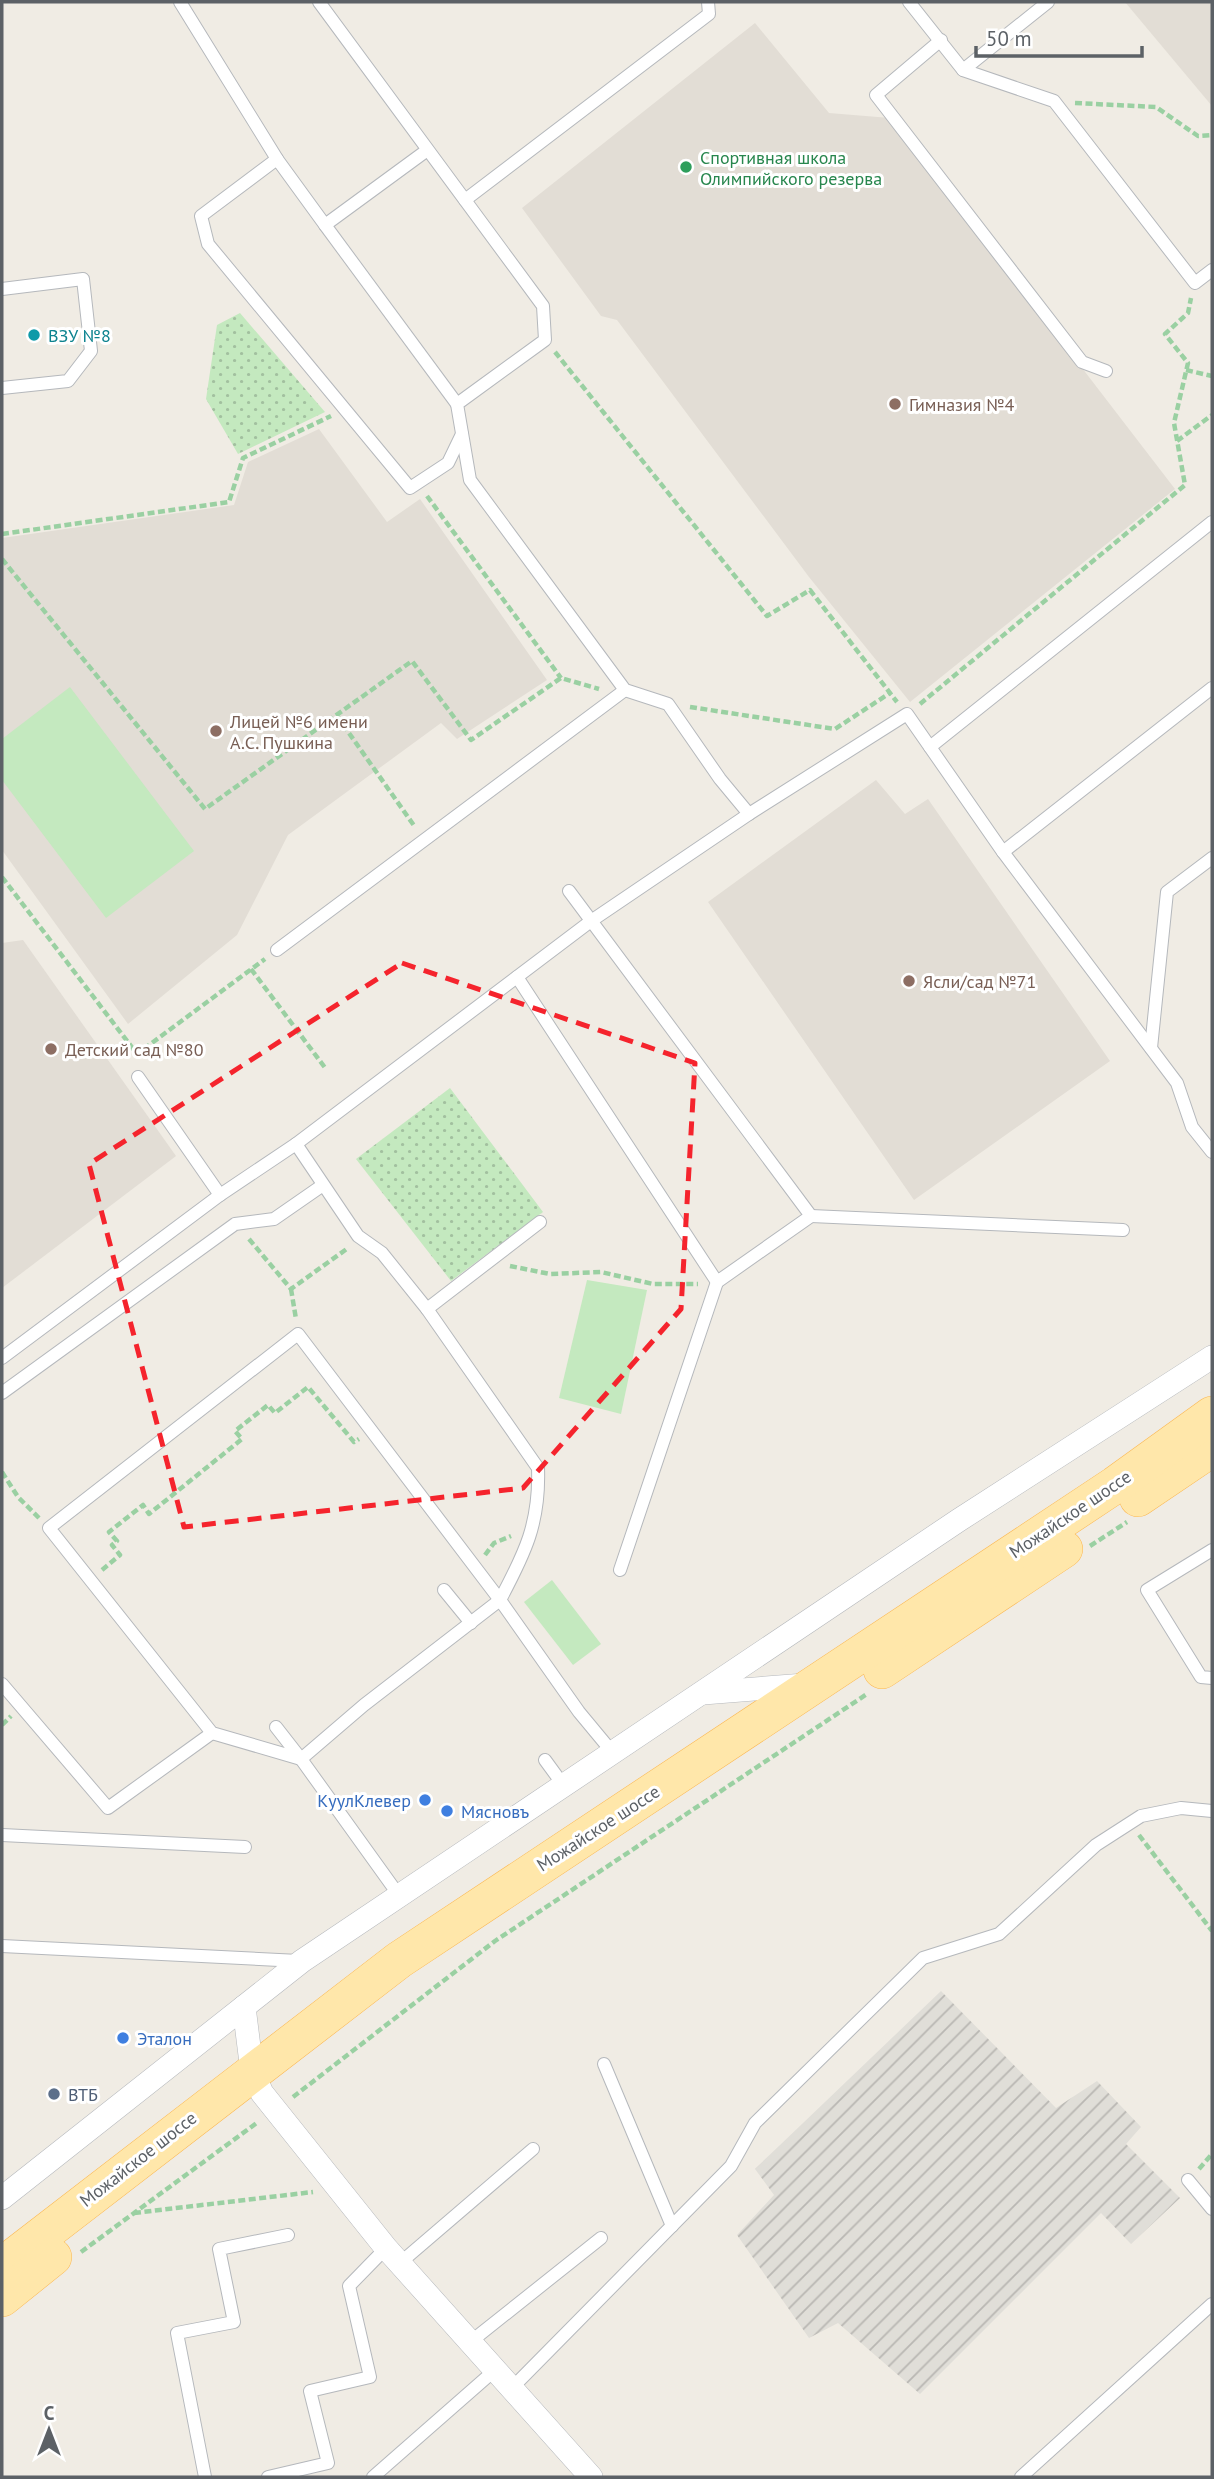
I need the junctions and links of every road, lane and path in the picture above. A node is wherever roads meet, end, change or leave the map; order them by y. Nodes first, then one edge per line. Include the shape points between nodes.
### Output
1 (180, 2) edge
2 (319, 2) edge
3 (708, 2) edge
4 (909, 2) edge
5 (1048, 2) edge
6 (941, 40) junction
7 (963, 70) junction
8 (1054, 101) junction
9 (1212, 135) edge
10 (426, 151) junction
11 (277, 159) junction
12 (465, 200) junction
13 (325, 225) junction
14 (1212, 270) edge
15 (1195, 283) junction
16 (2, 289) edge
17 (545, 340) junction
18 (1186, 370) junction
19 (1107, 371) dead end
20 (1212, 376) edge
21 (2, 388) edge
22 (457, 404) junction
23 (345, 409) junction
24 (1212, 415) edge
25 (462, 434) junction
26 (1178, 441) junction
27 (418, 483) junction
28 (1212, 522) edge
29 (2, 534) edge
30 (2, 559) edge
31 (561, 678) junction
32 (1212, 688) edge
33 (622, 693) junction
34 (890, 693) junction
35 (668, 704) junction
36 (907, 715) junction
37 (337, 716) junction
38 (930, 747) junction
39 (749, 814) junction
40 (424, 841) junction
41 (1003, 852) junction
42 (1212, 858) edge
43 (2, 877) edge
44 (569, 891) dead end
45 (591, 921) junction
46 (277, 950) joint
47 (251, 970) junction
48 (517, 977) junction
49 (1151, 1048) junction
50 (326, 1069) dead end
51 (138, 1077) dead end
52 (296, 1144) junction
53 (1212, 1152) edge
54 (323, 1185) junction
55 (220, 1195) junction
56 (811, 1216) junction
57 (540, 1222) dead end
58 (1124, 1230) dead end
59 (488, 1261) junction
60 (716, 1283) junction
61 (291, 1289) dead end
62 (427, 1309) junction
63 (298, 1334) junction
64 (1212, 1357) edge
65 (2, 1358) edge
66 (2, 1393) edge
67 (1212, 1415) edge
68 (371, 1429) junction
69 (1212, 1448) edge
70 (1197, 1467) edge
71 (2, 1472) edge
72 (1132, 1519) dead end
73 (49, 1528) junction
74 (494, 1543) dead end
75 (1086, 1550) dead end
76 (1212, 1550) edge
77 (480, 1561) dead end
78 (620, 1570) dead end
79 (89, 1580) junction
80 (444, 1590) dead end
81 (500, 1600) junction
82 (471, 1623) junction
83 (1212, 1678) edge
84 (2, 1684) edge
85 (815, 1684) junction
86 (879, 1686) dead end
87 (700, 1694) junction
88 (276, 1727) dead end
89 (212, 1733) junction
90 (614, 1754) junction
91 (301, 1759) junction
92 (545, 1760) dead end
93 (565, 1786) junction
94 (1212, 1811) edge
95 (1129, 1824) junction
96 (2, 1835) edge
97 (245, 1847) dead end
98 (398, 1894) junction
99 (1212, 1931) edge
100 (2, 1946) edge
101 (302, 1961) junction
102 (244, 2007) junction
103 (604, 2064) dead end
104 (263, 2091) junction
105 (534, 2148) dead end
106 (1188, 2180) dead end
107 (317, 2192) dead end
108 (2, 2198) edge
109 (1212, 2209) edge
110 (133, 2213) junction
111 (672, 2226) junction
112 (288, 2235) dead end
113 (601, 2238) dead end
114 (393, 2255) junction
115 (74, 2257) dead end
116 (2, 2266) edge
117 (2, 2298) edge
118 (1212, 2304) edge
119 (469, 2343) junction
120 (495, 2370) junction
121 (512, 2388) junction
122 (582, 2474) edge
123 (205, 2477) edge
124 (268, 2477) edge
125 (373, 2477) edge
126 (1021, 2477) edge

1 - 11 lane
2 - 10 lane
3 - 12 lane via 709,14
4 - 6 lane
5 - 7 lane
6 - 7 lane
6 - 19 lane via 876,95 1082,362
7 - 8 lane
8 - 9 path via 1156,107 1198,136
8 - 15 lane
10 - 12 lane
10 - 13 lane
11 - 13 lane
11 - 23 lane via 201,216 208,244
12 - 17 lane via 543,306
13 - 22 lane
14 - 15 lane
15 - 18 path via 1188,313 1165,334 1188,363
16 - 21 lane via 83,279 91,351 68,381
17 - 22 lane
17 - 34 path via 767,616 810,590
18 - 20 path
18 - 26 path via 1174,424
22 - 25 lane
23 - 27 lane via 410,488
23 - 29 path via 243,458 229,502
24 - 26 path
25 - 27 lane via 448,463
25 - 33 lane via 470,480
26 - 36 path via 1185,485
27 - 31 path
28 - 38 lane
30 - 37 path via 205,809
31 - 33 path
31 - 37 path via 471,740 412,661
32 - 41 lane
33 - 35 lane
33 - 40 lane
34 - 35 path via 835,729
34 - 36 path
35 - 39 lane
36 - 38 lane
36 - 39 lane
37 - 40 path
38 - 41 lane
39 - 45 lane
40 - 46 lane
41 - 49 lane
42 - 49 lane via 1167,892
43 - 47 path via 137,1054
44 - 45 lane
45 - 48 lane
45 - 56 lane
46 - 47 path
47 - 50 path
48 - 52 lane
48 - 60 lane
49 - 53 lane via 1177,1083 1192,1127
51 - 55 lane
52 - 54 lane
52 - 55 lane
54 - 62 lane via 358,1236 382,1253
54 - 66 lane via 274,1219 235,1224
55 - 65 lane
56 - 58 lane
56 - 60 lane
57 - 59 lane
59 - 60 path via 550,1274 601,1272 653,1284
59 - 62 lane
60 - 78 lane
61 - 63 path
62 - 81 lane via 538,1468 534,1527
63 - 68 lane
63 - 73 lane
64 - 87 street
67 - 85 main road, Можайское шоссе via 1115,1485
68 - 79 path via 354,1442 308,1387 275,1413 268,1405 235,1431 242,1439 149,1514 143,1505 109,1532 120,1555
68 - 81 lane
69 - 70 main road, Можайское шоссе
70 - 104 main road, Можайское шоссе via 512,1914
71 - 73 path via 18,1497
72 - 75 path
73 - 79 lane
74 - 77 path
76 - 83 lane via 1147,1590 1201,1677
79 - 89 lane
80 - 82 lane
81 - 82 lane
81 - 90 lane
82 - 91 lane
84 - 89 lane via 108,1808
85 - 87 street
85 - 104 main road, Можайское шоссе via 399,1960
86 - 104 path
87 - 90 street
88 - 91 lane
89 - 91 lane
90 - 93 street
91 - 98 lane
92 - 93 lane
93 - 98 street
94 - 95 lane via 1181,1808 1141,1816
95 - 99 path
95 - 111 lane via 1096,1845 999,1934 923,1958 755,2123 731,2166
96 - 97 lane
98 - 101 street
100 - 101 lane
101 - 102 street
102 - 104 street
102 - 108 street
103 - 111 lane
104 - 110 path
104 - 114 street
104 - 116 main road, Можайское шоссе
104 - 117 main road, Можайское шоссе
105 - 114 lane
106 - 109 lane
107 - 110 path
110 - 115 path
111 - 121 lane
112 - 123 lane via 219,2249 234,2322 177,2333
113 - 119 lane
114 - 119 street
114 - 124 lane via 349,2286 370,2377 310,2391 328,2463
118 - 126 lane
119 - 120 street
120 - 121 street
120 - 125 lane
121 - 122 street

